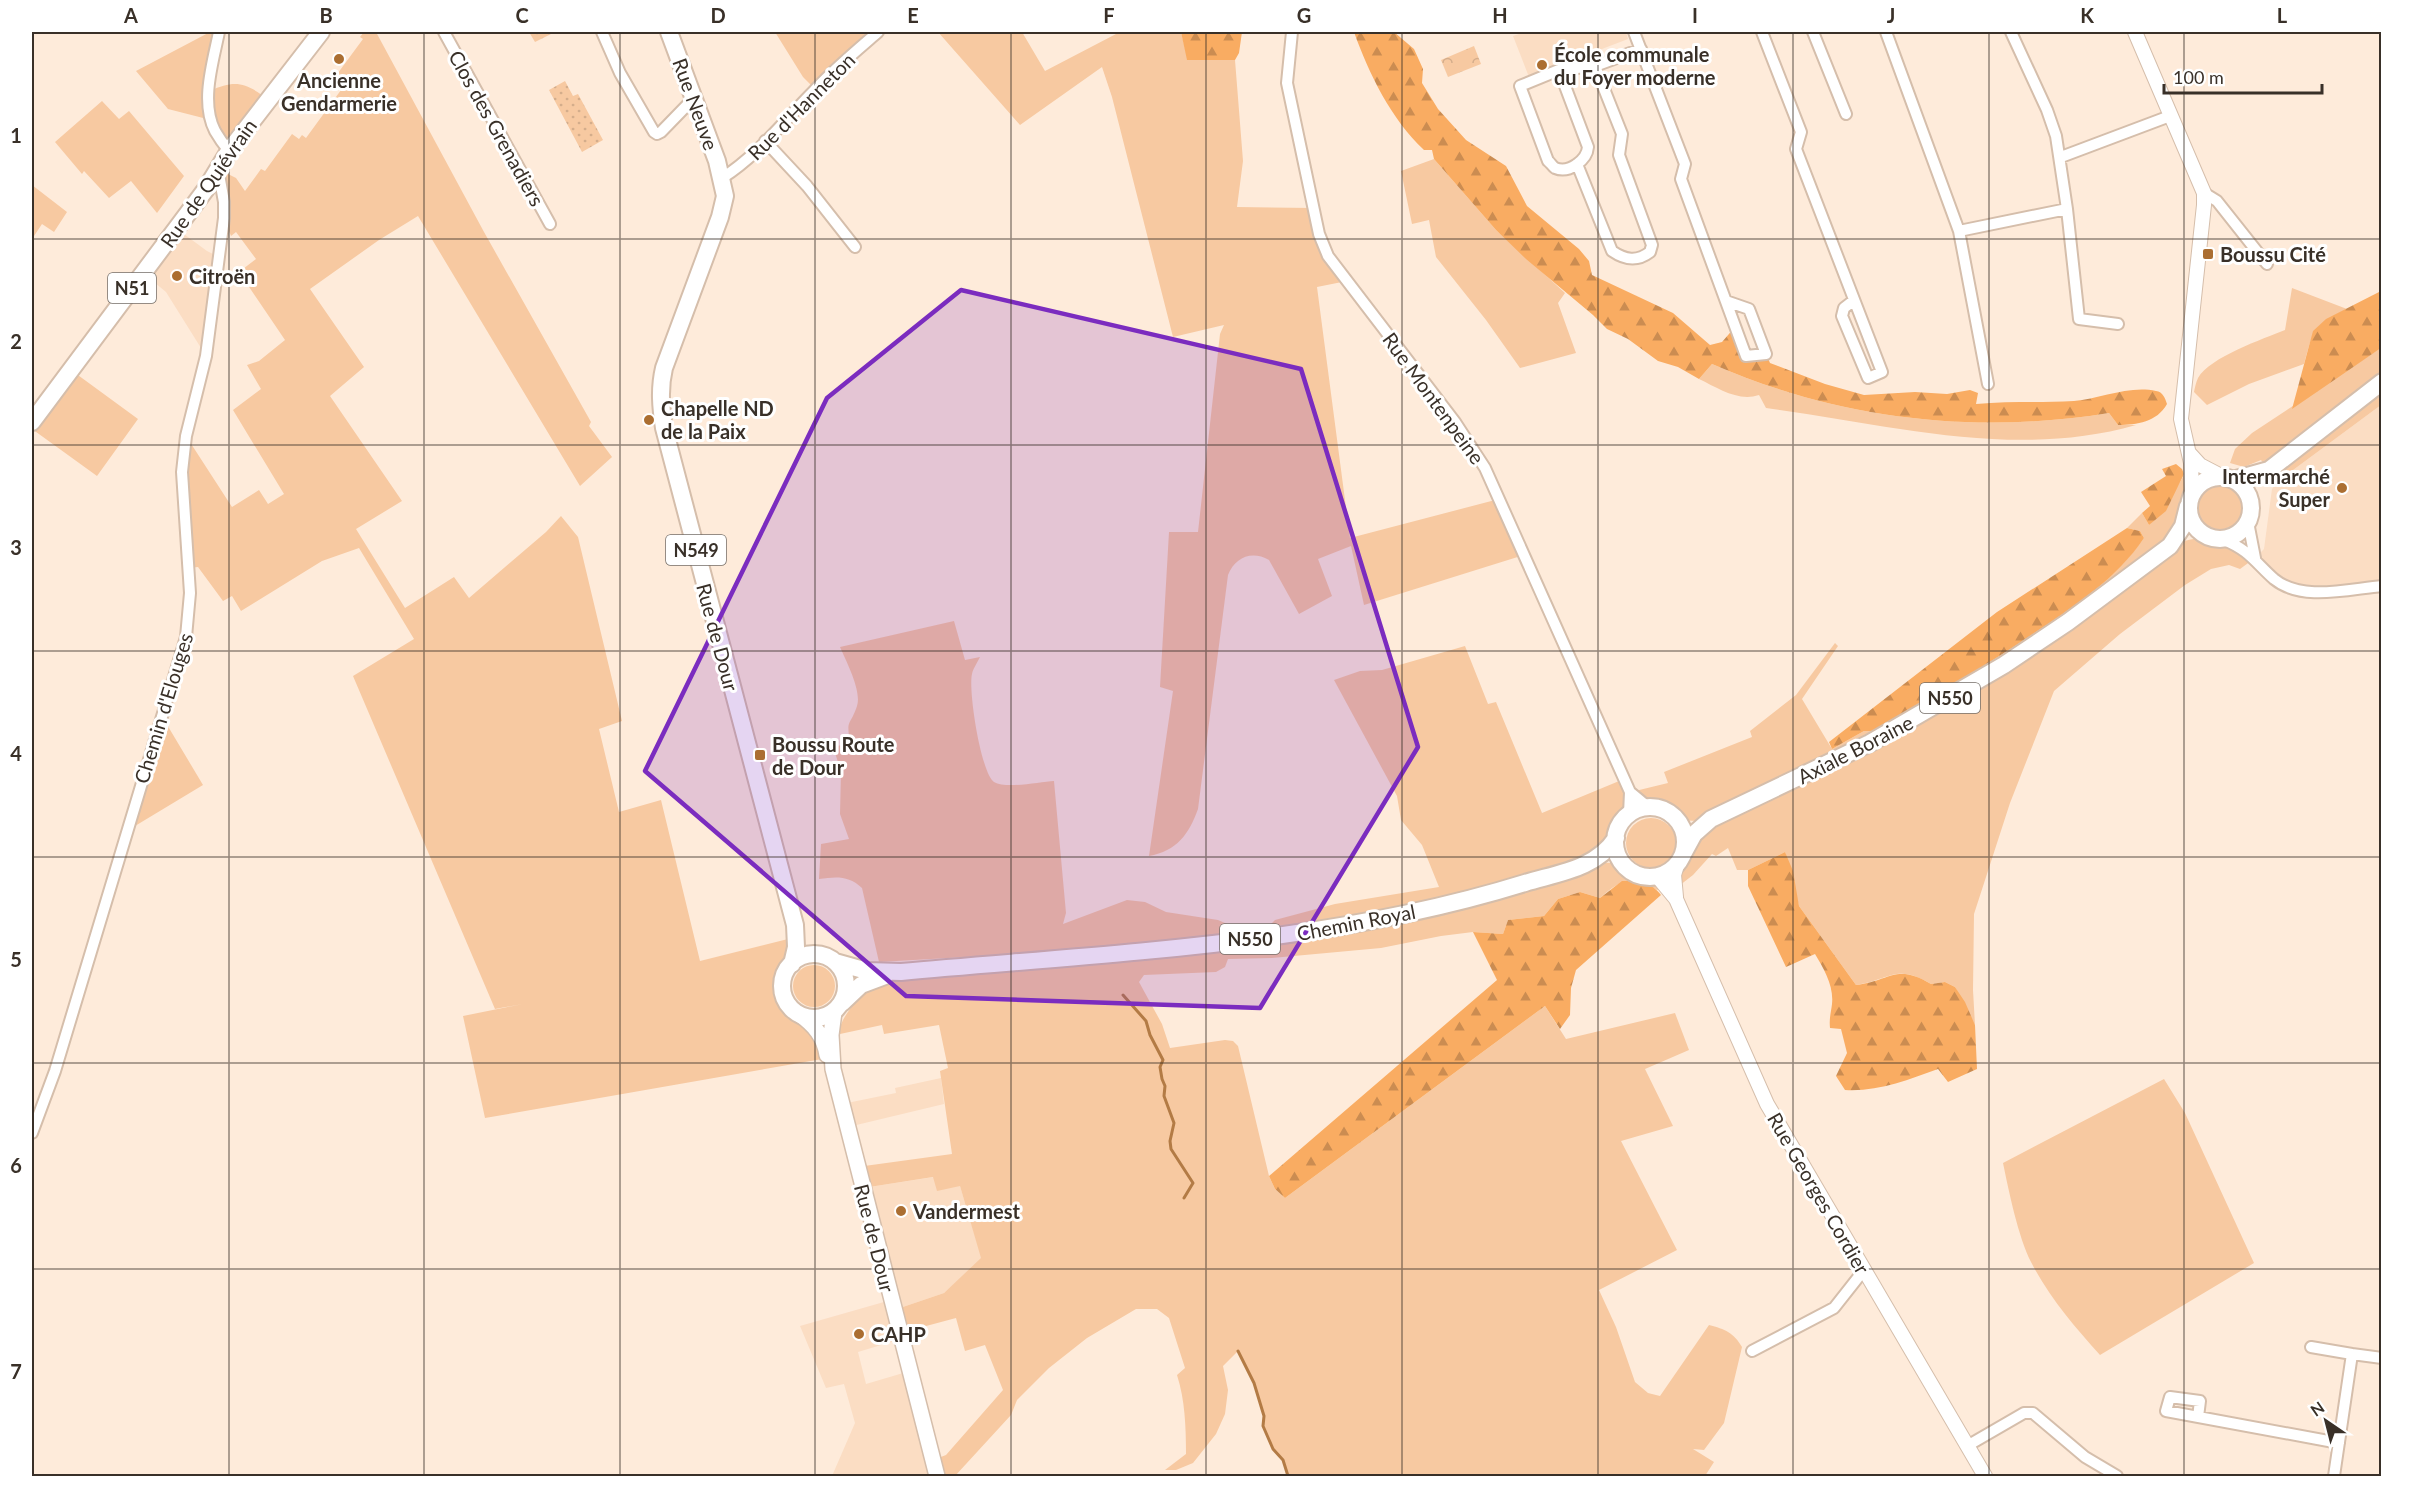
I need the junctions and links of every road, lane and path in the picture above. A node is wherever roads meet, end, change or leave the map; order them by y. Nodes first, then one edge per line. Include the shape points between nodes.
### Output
1 (219, 32) edge
2 (321, 32) edge
3 (444, 32) edge
4 (602, 32) edge
5 (669, 32) edge
6 (878, 32) edge
7 (1292, 32) edge
8 (1634, 32) edge
9 (1762, 32) edge
10 (1813, 32) edge
11 (1886, 32) edge
12 (2012, 32) edge
13 (2135, 32) edge
14 (1641, 49) junction
15 (1595, 66) junction
16 (1559, 70) junction
17 (694, 98) junction
18 (1846, 114) dead end
19 (2170, 116) junction
20 (765, 141) junction
21 (229, 152) junction
22 (2061, 158) junction
23 (1577, 164) junction
24 (217, 167) junction
25 (722, 178) junction
26 (2204, 193) junction
27 (2067, 209) junction
28 (550, 224) dead end
29 (1959, 231) junction
30 (855, 247) dead end
31 (2267, 264) dead end
32 (1726, 301) junction
33 (1853, 301) junction
34 (2118, 324) dead end
35 (2382, 382) edge
36 (1988, 384) dead end
37 (32, 406) edge
38 (32, 422) edge
39 (2189, 453) junction
40 (2269, 470) junction
41 (2228, 478) junction
42 (2190, 499) junction
43 (2251, 505) junction
44 (2248, 522) junction
45 (2207, 537) junction
46 (2224, 540) junction
47 (2170, 546) junction
48 (2255, 558) junction
49 (2382, 586) edge
50 (1630, 792) junction
51 (1648, 807) junction
52 (1629, 814) junction
53 (1711, 819) junction
54 (1677, 820) junction
55 (1616, 838) junction
56 (1680, 859) junction
57 (1591, 863) junction
58 (1625, 866) junction
59 (1657, 876) junction
60 (1676, 899) junction
61 (795, 925) junction
62 (829, 959) junction
63 (792, 964) junction
64 (902, 972) junction
65 (838, 1007) junction
66 (799, 1014) junction
67 (833, 1069) junction
68 (32, 1133) edge
69 (1864, 1270) junction
70 (2311, 1347) dead end
71 (1752, 1351) dead end
72 (2352, 1354) junction
73 (2382, 1358) edge
74 (2198, 1417) dead end
75 (2339, 1443) junction
76 (1967, 1446) junction
77 (937, 1476) edge
78 (1985, 1476) edge
79 (2117, 1476) edge
80 (2334, 1476) edge

1 - 21 street via 210,79 210,110 215,131
2 - 21 main road, Rue de Quiévrain / N51
3 - 28 street, Clos des Grenadiers
4 - 17 street via 654,132 662,132
5 - 17 main road, Rue Neuve / N549
6 - 20 street, Rue d'Hanneton
7 - 50 street, Rue Montenpeine via 1287,83 1315,217 1329,256 1455,422 1485,468
8 - 14 street
9 - 33 street via 1801,132 1796,149
10 - 18 street
11 - 29 street
12 - 22 street via 2047,110
13 - 19 street
14 - 15 street
14 - 32 street via 1685,164 1681,180
15 - 16 street
15 - 23 street via 1622,134 1619,155 1652,245 1650,252 1629,259 1612,251
16 - 23 street via 1588,147 1588,155
16 - 23 street via 1520,86 1548,161 1555,168 1564,169
17 - 25 main road, Rue Neuve / N549
19 - 22 street
19 - 26 street
20 - 25 street, Rue d'Hanneton
20 - 30 street
21 - 24 main road, N51
22 - 27 street
24 - 37 main road, Rue de Quiévrain / N51 via 199,182
24 - 38 main road, Rue de Quiévrain / N51 via 206,189
24 - 68 street, Chemin d'Elouges via 224,218 206,356 186,436 182,472 190,593 186,637 55,1071
25 - 61 main road, Rue de Dour / N549 via 724,202 664,368 661,406
26 - 31 street via 2217,201
26 - 39 street via 2182,402 2182,428
27 - 29 street
27 - 34 street via 2079,319
29 - 36 street
32 - 32 street via 1746,356 1766,354 1749,309
33 - 33 street via 1844,308 1842,316 1868,378 1882,372
35 - 40 main road
39 - 41 street via 2200,465
39 - 42 street
40 - 41 main road
40 - 43 main road
41 - 42 main road via 2205,480
41 - 43 main road via 2242,486
42 - 45 main road via 2193,524
42 - 47 main road, Axiale Boraine / N550 via 2183,526
43 - 44 main road
44 - 46 main road via 2242,531
44 - 48 street
45 - 46 main road
45 - 47 main road, Axiale Boraine / N550
46 - 48 street
47 - 53 main road, Axiale Boraine / N550 via 2068,622 1962,691 1870,743
48 - 49 street via 2276,580 2296,591
50 - 51 street, Rue Montenpeine
50 - 52 street, Rue Montenpeine
51 - 52 main road
51 - 54 main road via 1669,812
52 - 55 main road
53 - 54 main road, Axiale Boraine / N550
53 - 56 main road, Axiale Boraine / N550 via 1694,834
54 - 56 main road via 1685,837
55 - 57 main road, Chemin Royal / N550
55 - 58 main road
56 - 59 main road
56 - 60 street, Rue Georges Cordier via 1674,875
57 - 58 main road, Chemin Royal / N550
57 - 64 main road, Chemin Royal / N550 via 1450,903 1298,933
58 - 59 main road via 1640,875
59 - 60 street, Rue Georges Cordier
60 - 69 street, Rue Georges Cordier via 1767,1104
61 - 62 main road, Rue de Dour
61 - 63 main road, Rue de Dour / N549
62 - 63 main road via 807,956
62 - 64 main road, Chemin Royal / N550 via 867,971
62 - 65 main road via 845,977 845,995
63 - 66 main road via 783,980 783,990 786,1000
64 - 65 main road, Chemin Royal / N550 via 861,985
65 - 66 main road via 817,1018
65 - 67 main road via 831,1035
66 - 67 main road via 820,1034
67 - 77 main road, Rue de Dour
69 - 71 street via 1834,1308
69 - 76 street, Rue Georges Cordier
70 - 72 street
72 - 73 street
72 - 75 street
74 - 75 street
75 - 80 street
76 - 78 street, Rue Georges Cordier
76 - 79 street via 2024,1413 2033,1413 2085,1457

